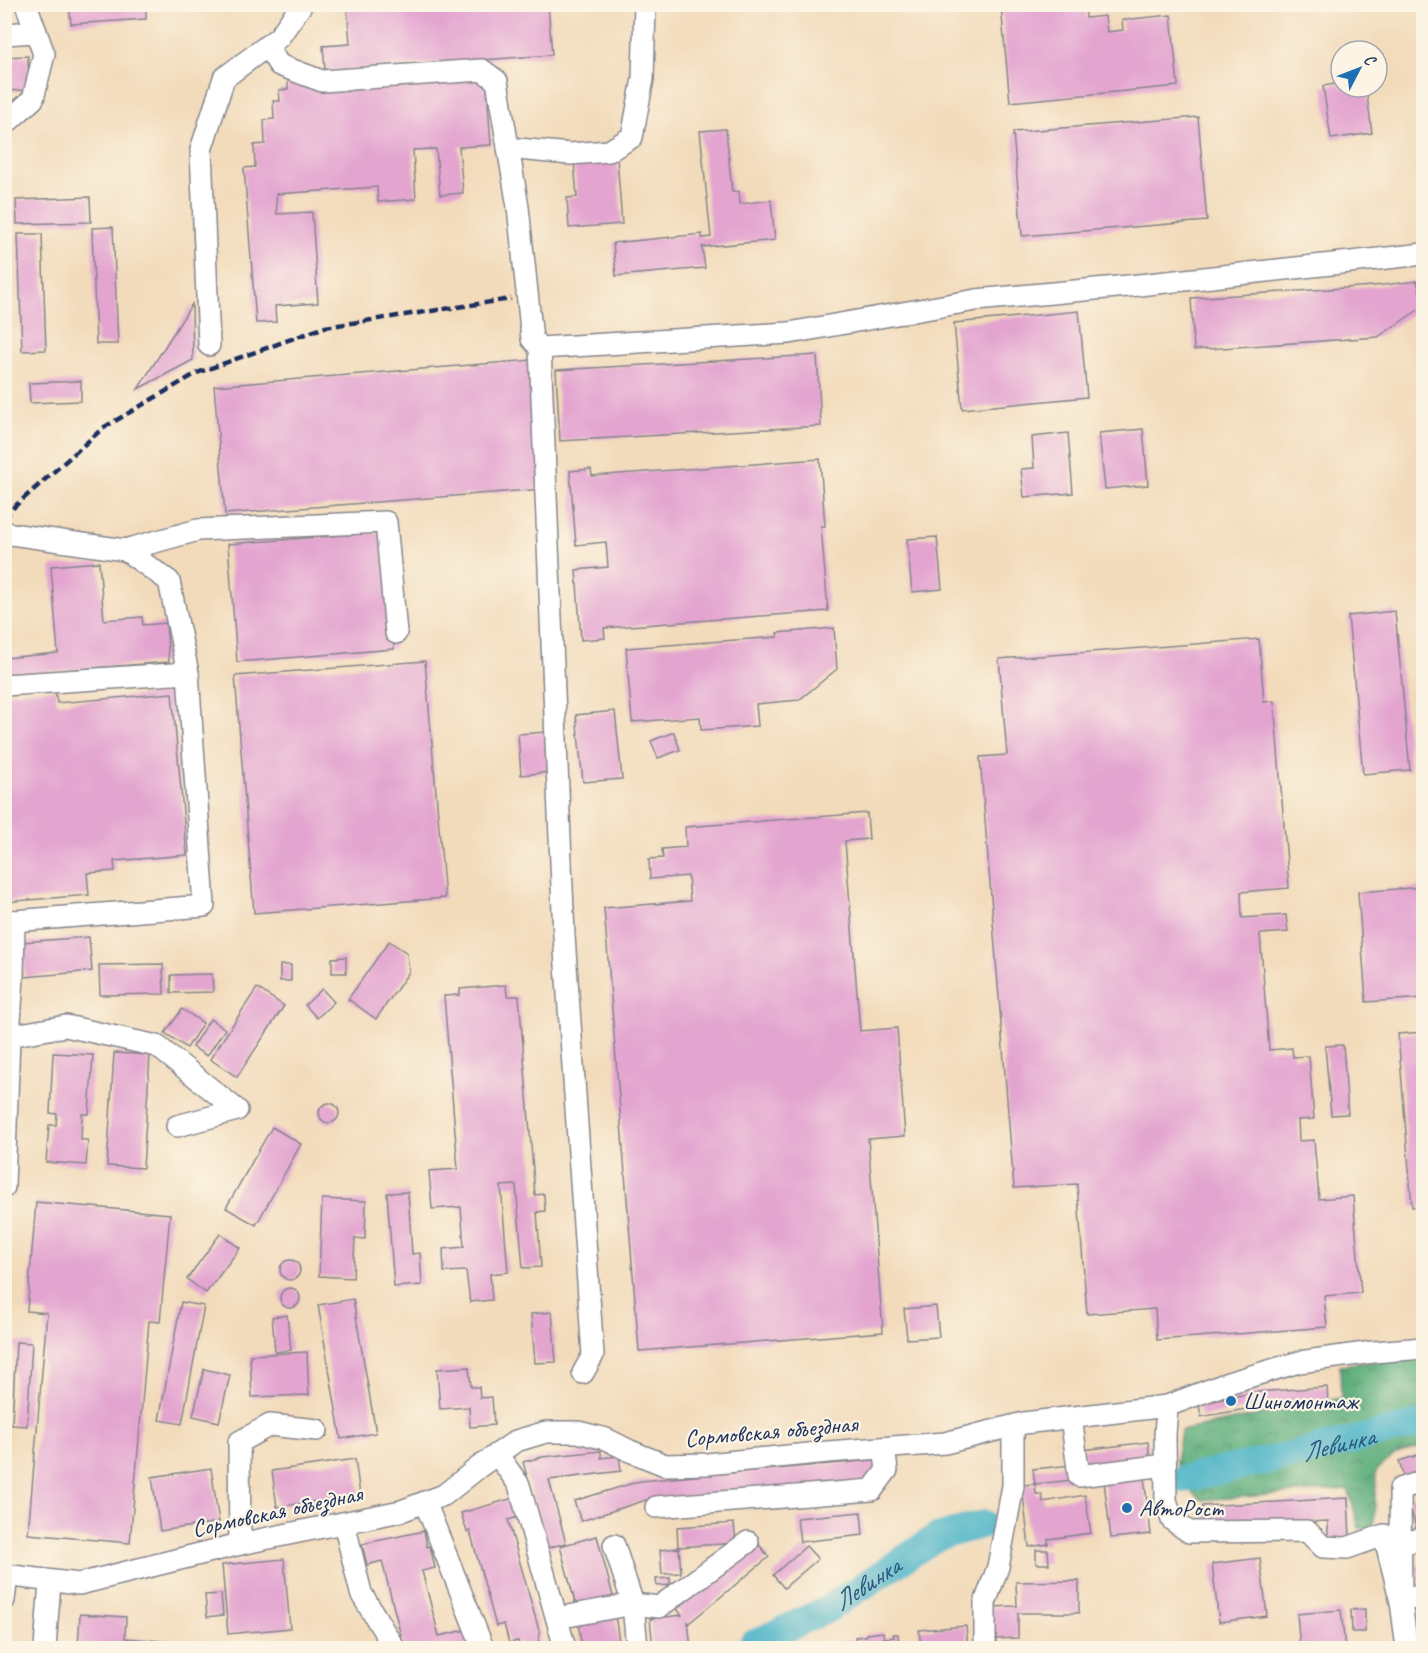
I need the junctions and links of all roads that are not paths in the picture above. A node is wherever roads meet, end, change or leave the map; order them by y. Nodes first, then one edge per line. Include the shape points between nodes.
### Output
1 (26, 4) edge
2 (302, 4) edge
3 (645, 4) edge
4 (36, 32) junction
5 (4, 34) edge
6 (267, 45) junction
7 (4, 125) edge
8 (508, 148) junction
9 (1424, 254) edge
10 (209, 345) dead end
11 (540, 348) junction
12 (4, 532) edge
13 (125, 550) junction
14 (396, 633) dead end
15 (188, 673) junction
16 (4, 685) edge
17 (9, 920) edge
18 (7, 1035) edge
19 (6, 1091) edge
20 (177, 1126) dead end
21 (5, 1149) edge
22 (4, 1187) edge
23 (1424, 1348) edge
24 (583, 1373) dead end
25 (1167, 1406) junction
26 (1071, 1417) junction
27 (1013, 1425) junction
28 (317, 1430) dead end
29 (884, 1448) junction
30 (497, 1454) junction
31 (1165, 1465) junction
32 (1424, 1481) edge
33 (425, 1502) junction
34 (656, 1507) dead end
35 (344, 1523) junction
36 (1424, 1538) edge
37 (748, 1542) dead end
38 (240, 1544) junction
39 (1401, 1544) junction
40 (614, 1545) dead end
41 (6, 1575) edge
42 (50, 1582) junction
43 (1424, 1594) edge
44 (4, 1600) edge
45 (1401, 1602) junction
46 (633, 1604) junction
47 (557, 1618) junction
48 (45, 1648) edge
49 (394, 1648) edge
50 (483, 1648) edge
51 (565, 1648) edge
52 (637, 1648) edge
53 (985, 1648) edge
54 (1407, 1648) edge

1 - 4 street
2 - 6 street via 279,37
3 - 8 street via 643,79 632,137 609,151 570,154
4 - 5 street
4 - 7 street via 44,54 33,99
6 - 8 street via 279,65 321,81 482,70 497,81
6 - 10 street via 224,78 201,150
8 - 11 street via 532,339
9 - 11 street via 976,300 789,333
11 - 24 street via 564,936 593,1355
12 - 13 street
13 - 14 street via 198,530 386,522
13 - 15 street via 169,581
15 - 16 street
15 - 17 street via 204,906
17 - 18 street via 13,977
18 - 19 street
18 - 20 street via 66,1026 157,1046 237,1110
19 - 21 street
21 - 22 street
23 - 25 street, Сормовская объездная via 1299,1362
25 - 26 street, Сормовская объездная
25 - 31 street
26 - 27 street, Сормовская объездная
26 - 31 street via 1079,1476
27 - 29 street, Сормовская объездная via 945,1443
27 - 53 street via 1013,1486 998,1568 985,1603
28 - 38 street via 270,1425 239,1442
29 - 30 street, Сормовская объездная via 707,1464 665,1464 606,1439 578,1432 546,1432 516,1441
29 - 34 street via 886,1470 872,1490
30 - 33 street, Сормовская объездная via 444,1495
30 - 47 street via 519,1485
31 - 45 street via 1166,1500 1172,1520 1189,1532 1306,1532 1323,1547 1347,1548 1384,1534
32 - 39 street via 1400,1488
33 - 35 street, Сормовская объездная
33 - 50 street
35 - 38 street, Сормовская объездная
35 - 49 street via 361,1593
36 - 39 street
37 - 46 street via 659,1608
38 - 42 street, Сормовская объездная via 79,1584
39 - 45 street
40 - 46 street
41 - 42 street, Сормовская объездная
41 - 44 street
42 - 48 street
43 - 45 street
45 - 54 street
46 - 47 street
46 - 52 street
47 - 51 street

